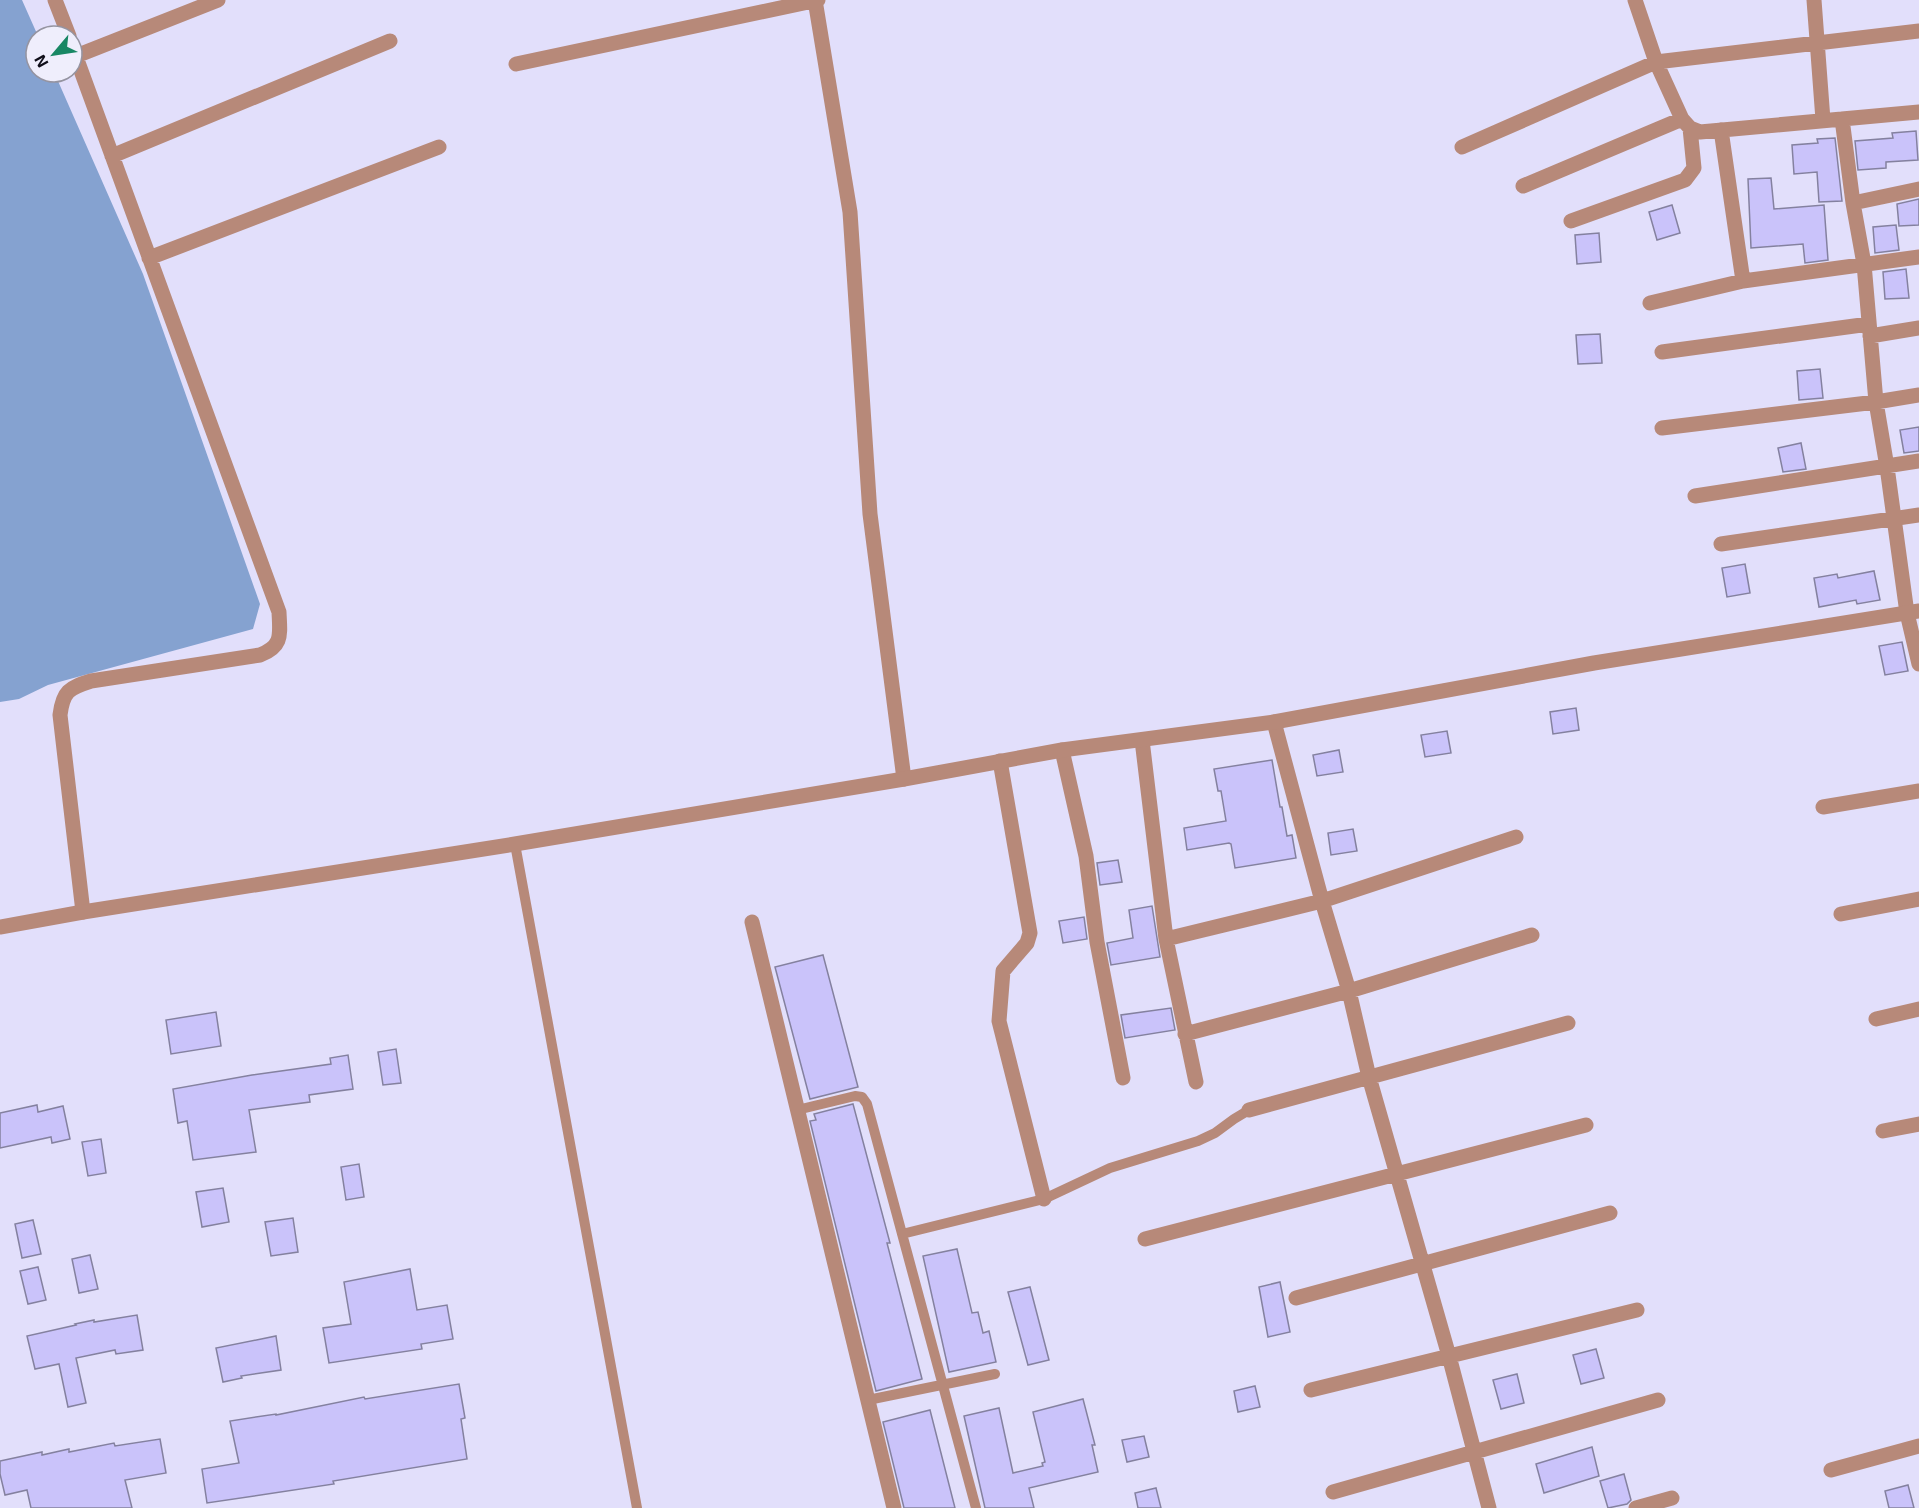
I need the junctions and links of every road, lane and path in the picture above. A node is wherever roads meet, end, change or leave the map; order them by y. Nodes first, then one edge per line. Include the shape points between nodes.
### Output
1 (56, 0) edge
2 (218, 0) edge
3 (816, 0) edge
4 (1635, 0) edge
5 (1814, 0) edge
6 (65, 24) edge
7 (1919, 31) edge
8 (390, 41) dead end
9 (1817, 42) junction
10 (84, 47) edge
11 (1656, 62) junction
12 (516, 64) dead end
13 (84, 79) edge
14 (1919, 112) edge
15 (1842, 119) junction
16 (1823, 120) junction
17 (1686, 124) junction
18 (1721, 130) junction
19 (440, 147) dead end
20 (1462, 147) dead end
21 (112, 156) junction
22 (1523, 186) dead end
23 (1919, 189) edge
24 (1853, 203) junction
25 (1571, 221) dead end
26 (1919, 257) edge
27 (149, 258) junction
28 (1864, 264) junction
29 (1743, 281) junction
30 (1650, 303) dead end
31 (1919, 328) edge
32 (1870, 330) junction
33 (1662, 352) dead end
34 (1919, 395) edge
35 (1876, 402) junction
36 (1662, 428) dead end
37 (1919, 461) edge
38 (1887, 467) junction
39 (1695, 496) dead end
40 (1919, 515) edge
41 (1895, 518) junction
42 (1721, 544) dead end
43 (1913, 612) edge
44 (1919, 664) edge
45 (1274, 722) junction
46 (1142, 740) junction
47 (1062, 750) junction
48 (1000, 761) junction
49 (904, 779) junction
50 (1919, 791) edge
51 (1823, 807) dead end
52 (1516, 837) dead end
53 (515, 844) junction
54 (1919, 899) edge
55 (1322, 901) junction
56 (83, 912) junction
57 (1841, 914) dead end
58 (752, 922) dead end
59 (0, 927) edge
60 (1532, 935) dead end
61 (1166, 939) junction
62 (1349, 991) junction
63 (1919, 1009) edge
64 (1876, 1019) dead end
65 (1568, 1023) dead end
66 (1185, 1034) junction
67 (1369, 1077) junction
68 (1123, 1078) dead end
69 (1196, 1082) dead end
70 (797, 1110) junction
71 (1249, 1110) joint
72 (1919, 1124) edge
73 (1586, 1125) dead end
74 (1883, 1131) dead end
75 (1398, 1173) junction
76 (1044, 1199) junction
77 (1610, 1213) dead end
78 (902, 1234) junction
79 (1144, 1239) dead end
80 (1423, 1264) junction
81 (1296, 1298) dead end
82 (1636, 1310) dead end
83 (1449, 1356) junction
84 (994, 1374) dead end
85 (942, 1384) junction
86 (1311, 1390) dead end
87 (1658, 1400) dead end
88 (868, 1401) junction
89 (1919, 1446) edge
90 (1474, 1452) junction
91 (1831, 1470) dead end
92 (1333, 1492) dead end
93 (1672, 1498) dead end
94 (636, 1508) edge
95 (894, 1508) edge
96 (976, 1508) edge
97 (1489, 1508) edge
98 (1636, 1508) edge

1 - 6 street
2 - 10 street
3 - 12 street
3 - 49 street via 850,212 870,514
4 - 11 street
5 - 9 street
7 - 9 street
8 - 21 street
9 - 11 street
9 - 16 street
11 - 17 street
11 - 20 street
13 - 21 street
14 - 15 street
15 - 16 street
15 - 24 street
16 - 18 street
17 - 18 street via 1700,132
17 - 22 street
17 - 25 street via 1694,168 1685,180
18 - 29 street
19 - 27 street
21 - 27 street
23 - 24 street
24 - 28 street
26 - 28 street
27 - 56 street via 279,612 280,637 272,650 260,655 91,681 72,687 62,700 60,715
28 - 29 street
28 - 32 street
29 - 30 street
31 - 32 street
32 - 33 street
32 - 35 street
34 - 35 street
35 - 36 street
35 - 38 street
37 - 38 street
38 - 39 street
38 - 41 street
40 - 41 street
41 - 42 street
41 - 43 street
43 - 44 street
43 - 45 street via 1593,663
45 - 46 street
45 - 55 street
46 - 47 street
46 - 61 street
47 - 48 street
47 - 68 street via 1086,856 1097,942
48 - 49 street
48 - 76 street via 1030,933 1027,943 1003,970 999,1021
49 - 53 street
50 - 51 street
52 - 55 street
53 - 56 street
53 - 94 lane
54 - 57 street
55 - 61 street
55 - 62 street
56 - 59 street
58 - 70 street
60 - 62 street
61 - 66 street
62 - 66 street
62 - 67 street
63 - 64 street
65 - 67 street
66 - 69 street
67 - 71 street
67 - 75 street
70 - 78 lane via 862,1097
70 - 88 street
71 - 76 lane via 1198,1141 1110,1168
72 - 74 street
73 - 75 street
75 - 79 street
75 - 80 street
76 - 78 lane
77 - 80 street
78 - 85 lane
80 - 81 street
80 - 83 street
82 - 83 street
83 - 86 street
83 - 90 street
84 - 85 lane
85 - 88 lane
85 - 96 lane
87 - 90 street
88 - 95 street
89 - 91 street
90 - 92 street
90 - 97 street
93 - 98 street

